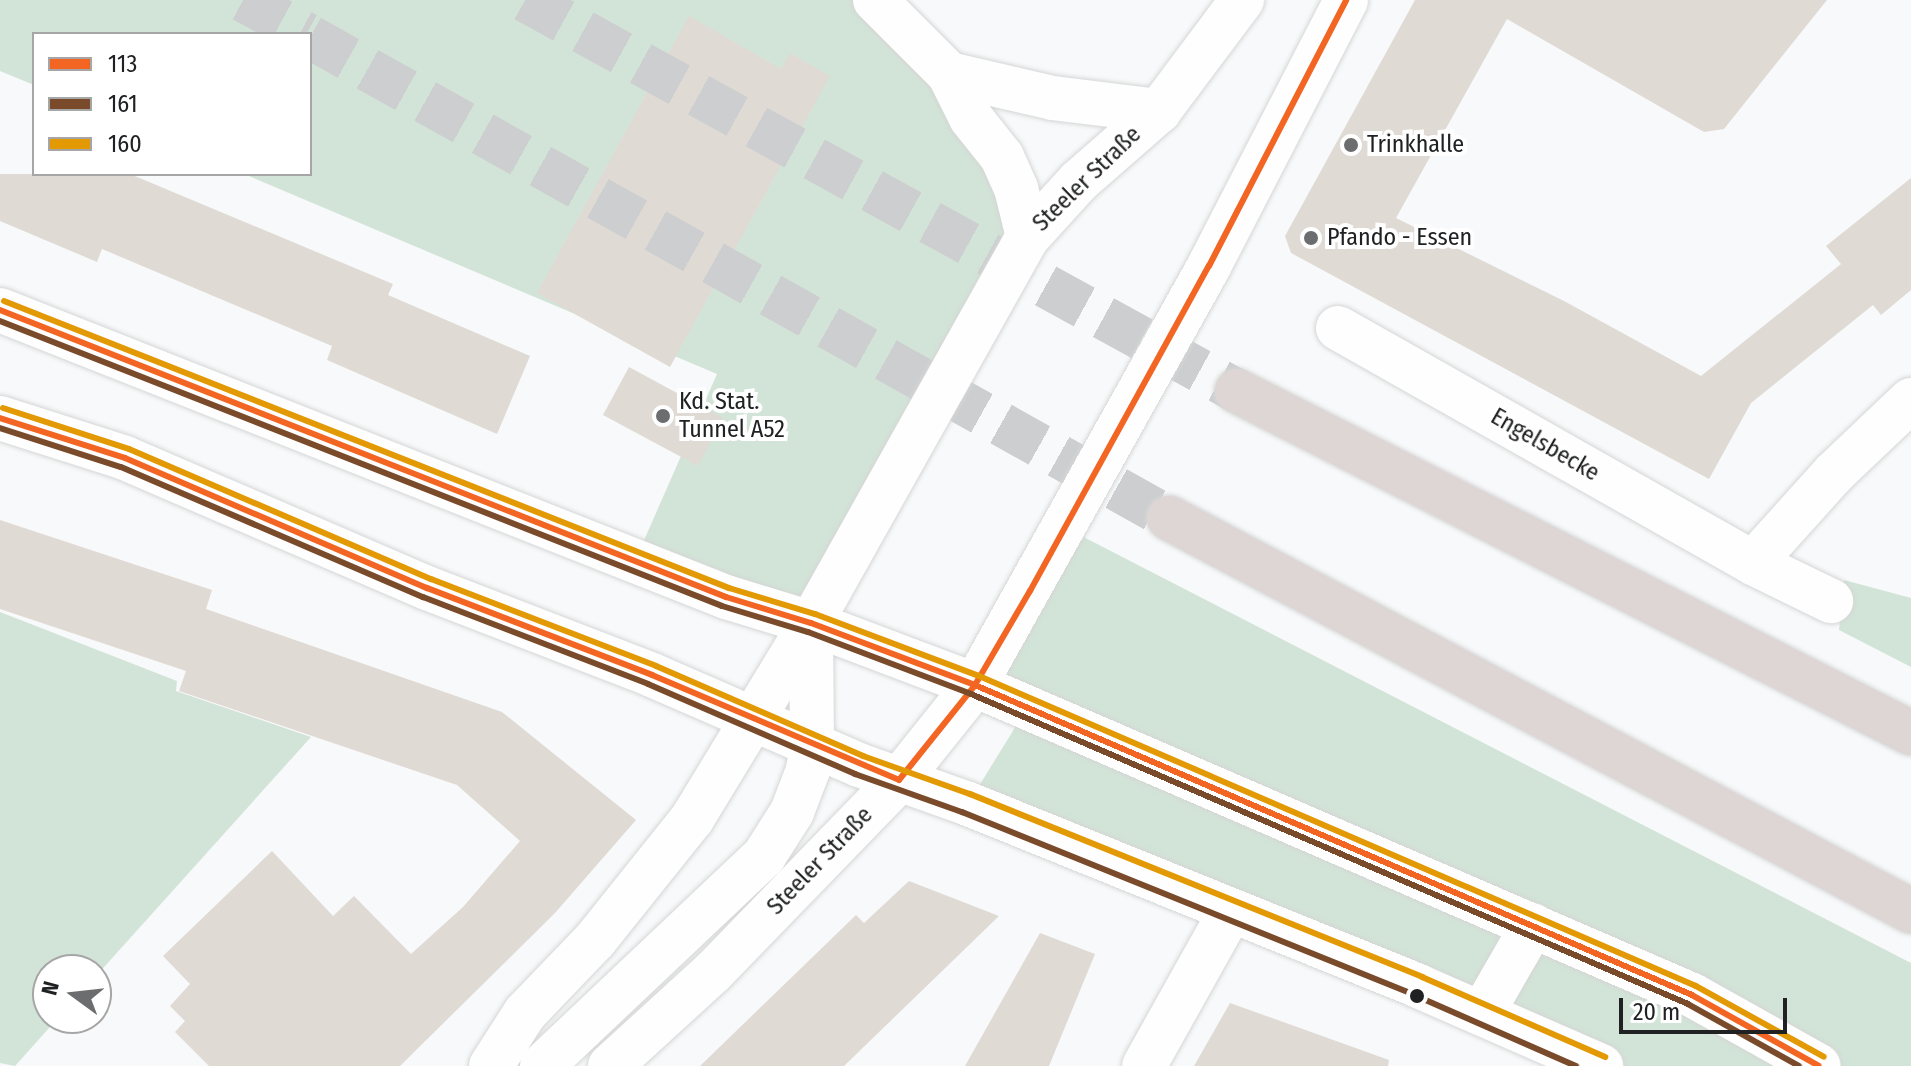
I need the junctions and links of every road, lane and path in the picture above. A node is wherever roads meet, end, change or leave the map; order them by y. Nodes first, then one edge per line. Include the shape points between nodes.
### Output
1 (875, 0) edge
2 (1242, 0) edge
3 (1346, 0) edge
4 (949, 74) junction
5 (1159, 111) junction
6 (1028, 237) junction
7 (0, 310) edge
8 (1338, 328) dead end
9 (1237, 391) tunnel mouth
10 (1911, 400) edge
11 (0, 418) edge
12 (1169, 518) tunnel mouth
13 (1753, 563) junction
14 (1831, 601) dead end
15 (811, 623) junction
16 (975, 685) junction
17 (756, 718) junction
18 (1911, 733) edge
19 (812, 744) junction
20 (899, 780) junction
21 (1911, 911) edge
22 (1230, 912) junction
23 (1533, 925) junction
24 (1483, 1012) junction
25 (491, 1066) edge
26 (542, 1066) edge
27 (610, 1066) edge
28 (1144, 1066) edge
29 (1601, 1066) edge
30 (1819, 1066) edge

1 - 4 main road
2 - 5 main road, Steeler Straße
3 - 16 main road, Steeler Straße via 1209,266
4 - 5 main road via 1053,98
4 - 6 main road via 971,118 1002,157
5 - 6 main road, Steeler Straße via 1079,181
6 - 15 main road, Steeler Straße
7 - 15 main road via 726,597
8 - 13 main road, Engelsbecke
9 - 18 highway
10 - 13 main road via 1834,473
11 - 17 main road via 125,458 427,588
12 - 21 highway
13 - 14 main road, Engelsbecke
15 - 16 main road
15 - 17 main road, Steeler Straße
15 - 19 main road, Steeler Straße
16 - 20 main road, Steeler Straße
16 - 23 main road
17 - 19 main road
17 - 25 main road, Steeler Straße via 661,860 525,1013
19 - 20 main road
19 - 26 main road, Steeler Straße via 792,812 764,856
20 - 22 main road
20 - 27 main road, Steeler Straße via 713,972
22 - 24 main road
22 - 28 main road
23 - 24 main road
23 - 30 main road via 1692,995
24 - 29 main road

